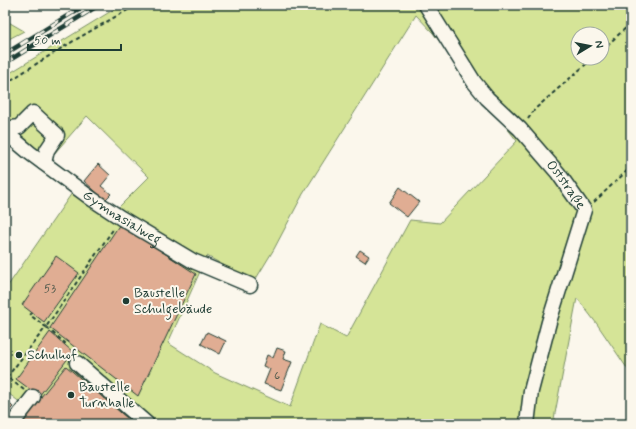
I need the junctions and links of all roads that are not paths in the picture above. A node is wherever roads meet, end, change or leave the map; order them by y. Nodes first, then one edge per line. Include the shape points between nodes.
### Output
1 (426, 5) edge
2 (5, 130) edge
3 (44, 163) junction
4 (250, 285) dead end
5 (77, 363) dead end
6 (29, 394) road end
7 (12, 424) edge
8 (147, 424) edge
9 (527, 424) edge

1 - 9 street, Oststraße via 474,82 558,173 584,210 549,322 531,391
2 - 3 street, Gymnasialweg
2 - 3 street via 19,127 33,113 57,135 47,150
3 - 4 street, Gymnasialweg via 92,199 193,261
5 - 8 street
6 - 7 street

